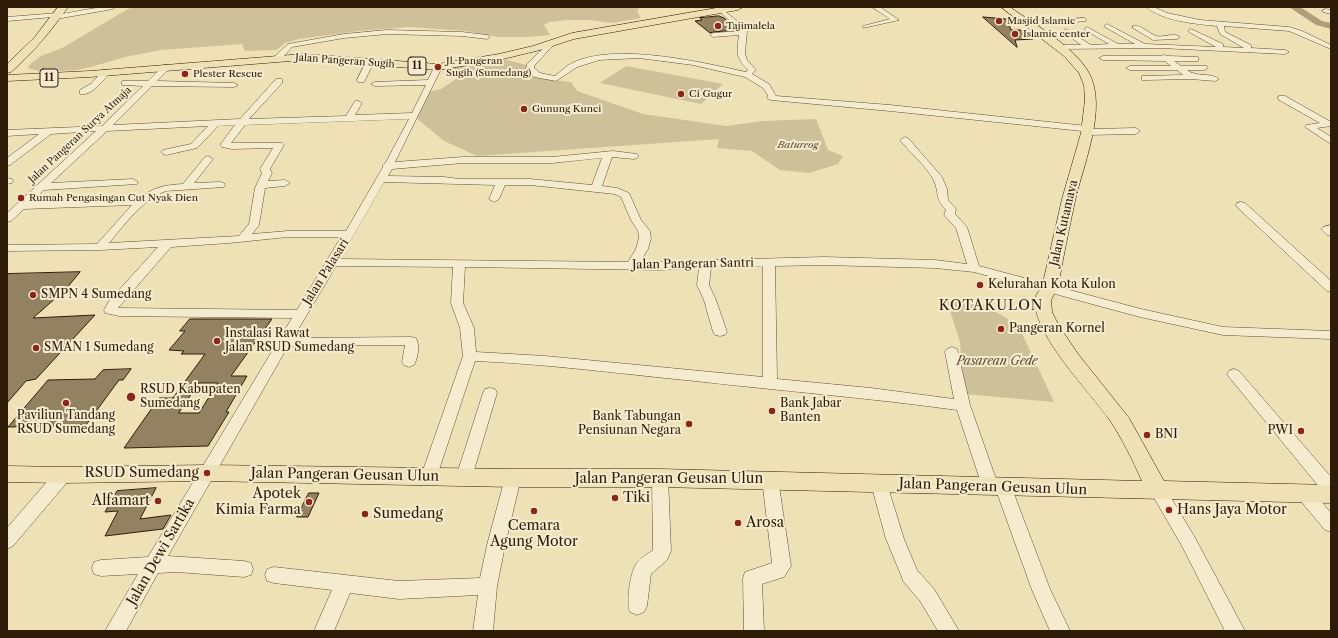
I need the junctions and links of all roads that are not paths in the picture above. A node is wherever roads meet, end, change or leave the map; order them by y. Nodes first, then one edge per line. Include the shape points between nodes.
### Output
1 (113, 7) edge
2 (738, 7) edge
3 (875, 7) edge
4 (1005, 7) edge
5 (1149, 7) edge
6 (721, 10) junction
7 (59, 13) edge
8 (10, 19) edge
9 (1084, 20) dead end
10 (7, 23) edge
11 (1028, 24) junction
12 (1220, 24) junction
13 (1107, 26) dead end
14 (1251, 26) junction
15 (865, 27) dead end
16 (1135, 27) dead end
17 (1087, 29) dead end
18 (1166, 30) dead end
19 (1191, 31) dead end
20 (1066, 32) dead end
21 (743, 33) junction
22 (713, 35) dead end
23 (1262, 35) dead end
24 (487, 37) dead end
25 (1177, 37) junction
26 (1155, 38) junction
27 (1131, 39) junction
28 (554, 41) junction
29 (1267, 43) dead end
30 (1088, 46) junction
31 (1116, 46) junction
32 (1145, 46) junction
33 (1058, 47) junction
34 (1196, 47) junction
35 (1331, 47) edge
36 (1224, 48) junction
37 (1253, 50) junction
38 (1103, 58) dead end
39 (1166, 58) junction
40 (276, 59) junction
41 (1195, 59) dead end
42 (370, 62) junction
43 (167, 67) junction
44 (438, 67) junction
45 (1130, 68) dead end
46 (1178, 68) junction
47 (1204, 68) dead end
48 (106, 72) junction
49 (748, 75) junction
50 (1191, 77) junction
51 (9, 78) edge
52 (1145, 78) dead end
53 (1215, 79) dead end
54 (361, 80) dead end
55 (279, 81) dead end
56 (431, 82) junction
57 (125, 83) dead end
58 (152, 83) junction
59 (376, 84) dead end
60 (234, 85) dead end
61 (83, 92) dead end
62 (1282, 98) dead end
63 (358, 103) dead end
64 (414, 116) junction
65 (349, 118) junction
66 (242, 122) junction
67 (215, 124) junction
68 (1329, 124) edge
69 (104, 129) junction
70 (1087, 130) junction
71 (48, 132) junction
72 (1136, 132) dead end
73 (7, 134) edge
74 (905, 140) dead end
75 (1331, 141) edge
76 (194, 146) junction
77 (207, 147) dead end
78 (166, 152) dead end
79 (608, 155) junction
80 (634, 156) dead end
81 (208, 159) dead end
82 (7, 163) edge
83 (388, 166) junction
84 (380, 179) junction
85 (133, 182) dead end
86 (501, 182) junction
87 (285, 183) dead end
88 (220, 185) dead end
89 (262, 185) junction
90 (40, 187) junction
91 (186, 187) junction
92 (596, 188) junction
93 (494, 199) dead end
94 (142, 202) junction
95 (1241, 205) dead end
96 (20, 206) junction
97 (7, 219) edge
98 (1331, 228) edge
99 (1331, 233) edge
100 (350, 234) junction
101 (243, 238) junction
102 (168, 243) junction
103 (100, 247) junction
104 (7, 248) edge
105 (333, 262) junction
106 (769, 263) junction
107 (459, 264) junction
108 (632, 265) junction
109 (706, 265) junction
110 (974, 268) junction
111 (1050, 287) junction
112 (1331, 288) edge
113 (300, 314) junction
114 (720, 332) dead end
115 (1331, 335) edge
116 (284, 342) junction
117 (952, 352) dead end
118 (470, 356) junction
119 (409, 362) dead end
120 (1234, 374) dead end
121 (770, 383) junction
122 (490, 393) dead end
123 (963, 405) junction
124 (207, 473) junction
125 (7, 474) edge
126 (63, 475) junction
127 (429, 476) junction
128 (464, 477) junction
129 (513, 478) junction
130 (660, 478) junction
131 (770, 479) junction
132 (879, 484) junction
133 (996, 486) junction
134 (1331, 489) edge
135 (1158, 491) junction
136 (1305, 494) junction
137 (1331, 494) edge
138 (1331, 525) edge
139 (7, 541) edge
140 (152, 566) junction
141 (101, 568) dead end
142 (244, 569) dead end
143 (274, 575) dead end
144 (345, 583) junction
145 (488, 586) junction
146 (637, 606) dead end
147 (115, 631) edge
148 (324, 631) edge
149 (483, 631) edge
150 (754, 631) edge
151 (949, 631) edge
152 (1060, 631) edge
153 (1235, 631) edge

1 - 7 street
2 - 6 highway, Jalan Pangeran Sugih / 11
3 - 15 street via 896,20
4 - 11 main road, Jalan Kutamaya
5 - 12 street via 1170,15
6 - 21 street via 741,27
6 - 28 highway, Jalan Pangeran Sugih / 11
7 - 8 street
7 - 51 highway, 11 via 23,56
8 - 10 street
9 - 11 street
11 - 33 main road, Jalan Kutamaya
12 - 14 street
12 - 37 street via 1222,33
13 - 27 street
14 - 23 street
14 - 35 street via 1293,29
16 - 26 street
17 - 31 street
18 - 25 street
19 - 36 street
20 - 30 street
21 - 22 street
21 - 49 street via 741,53 743,61 752,70
24 - 40 street via 455,33 363,34 290,46
25 - 26 street
25 - 34 street
26 - 27 street
27 - 32 street
28 - 44 highway, Jalan Pangeran Sugih / 11 via 517,53
28 - 49 street via 530,66 537,75 556,79 574,65 587,61 639,56 693,63
29 - 37 street via 1285,52
30 - 31 street
30 - 33 street
31 - 32 street
32 - 34 street
32 - 39 street
33 - 70 main road, Jalan Kutamaya via 1087,78 1090,97
34 - 36 street
36 - 37 street
38 - 39 street
39 - 41 street
39 - 46 street
40 - 42 highway, Jalan Pangeran Sugih / 11 via 314,57
40 - 43 highway, Jalan Pangeran Sugih / 11
42 - 44 highway, Jalan Pangeran Sugih / 11
42 - 54 street
43 - 48 highway, Jalan Pangeran Sugih / 11
43 - 58 street, Jalan Pangeran Surya Atmaja
44 - 56 street, Jalan Palasari
45 - 46 street
46 - 47 street
46 - 50 street
48 - 51 highway, Jalan Pangeran Sugih / 11
48 - 61 street via 95,85
49 - 70 street via 766,86 772,95 771,98 890,108
50 - 52 street
50 - 53 street
55 - 66 street
56 - 59 street
56 - 64 street, Jalan Palasari
57 - 58 street
58 - 60 street
58 - 69 street, Jalan Pangeran Surya Atmaja
62 - 68 street
63 - 65 street
64 - 65 street
64 - 83 street, Jalan Palasari
65 - 66 street
66 - 67 street
66 - 89 street via 225,145 279,145 266,168 267,173
67 - 69 street
67 - 76 street
68 - 75 street via 1309,127
69 - 71 street
69 - 90 street, Jalan Pangeran Surya Atmaja
70 - 72 street
70 - 111 main road, Jalan Kutamaya via 1069,196
71 - 73 street
71 - 82 street
74 - 110 street via 937,177 943,201 951,210 949,215 961,227
76 - 77 street
76 - 78 street
79 - 80 street
79 - 83 street via 552,160 463,160
79 - 92 street
81 - 91 street
83 - 84 street, Jalan Palasari
84 - 86 street
84 - 100 street, Jalan Palasari
85 - 90 street
86 - 92 street
86 - 93 street
87 - 89 street
88 - 91 street
89 - 101 street via 254,225
90 - 96 street, Jalan Pangeran Surya Atmaja
91 - 94 street via 159,190
92 - 108 street via 617,190 625,195 644,231 642,249
94 - 96 street
94 - 103 street
95 - 112 street
96 - 97 street, Jalan Pangeran Surya Atmaja
98 - 99 street via 1327,229
100 - 101 street via 288,234
100 - 105 street, Jalan Palasari
101 - 102 street
102 - 103 street
102 - 113 street via 110,310 183,314
103 - 104 street
105 - 107 street, Jalan Pangeran Santri
105 - 113 street, Jalan Palasari
106 - 109 street, Jalan Pangeran Santri
106 - 110 street, Jalan Pangeran Santri via 850,261
106 - 121 street
107 - 108 street, Jalan Pangeran Santri
107 - 118 street via 458,304 467,328
108 - 109 street, Jalan Pangeran Santri
109 - 114 street via 703,285
110 - 111 street, Jalan Pangeran Santri
111 - 115 street, Jalan Pangeran Santri via 1140,313 1223,331
111 - 135 main road, Jalan Kutamaya via 1042,300 1049,324 1065,350 1116,413
113 - 116 street, Jalan Palasari
116 - 119 street via 411,341
116 - 124 street, Jalan Palasari
117 - 123 street
118 - 121 street via 548,361
118 - 127 street
120 - 134 street
121 - 123 street
122 - 128 street
123 - 133 street
124 - 126 main road, Jalan Pangeran Geusan Ulun
124 - 127 main road, Jalan Pangeran Geusan Ulun
124 - 140 street, Jalan Dewi Sartika
125 - 126 main road, Jalan Pangeran Geusan Ulun
126 - 139 street
127 - 128 main road, Jalan Pangeran Geusan Ulun
128 - 129 main road, Jalan Pangeran Geusan Ulun
129 - 130 main road, Jalan Pangeran Geusan Ulun
129 - 145 street
130 - 131 main road, Jalan Pangeran Geusan Ulun
130 - 146 street via 662,551 643,569
131 - 132 main road, Jalan Pangeran Geusan Ulun
131 - 150 street via 782,566 777,571 752,578
132 - 133 main road, Jalan Pangeran Geusan Ulun
132 - 151 street via 895,540 910,576 927,595
133 - 135 main road, Jalan Pangeran Geusan Ulun
133 - 152 street
135 - 136 main road, Jalan Pangeran Geusan Ulun
135 - 153 street via 1188,541
136 - 137 main road, Jalan Pangeran Geusan Ulun
136 - 138 street
140 - 141 street
140 - 142 street via 177,564
140 - 147 street, Jalan Dewi Sartika
143 - 144 street
144 - 145 street via 399,590
144 - 148 street
145 - 149 street

